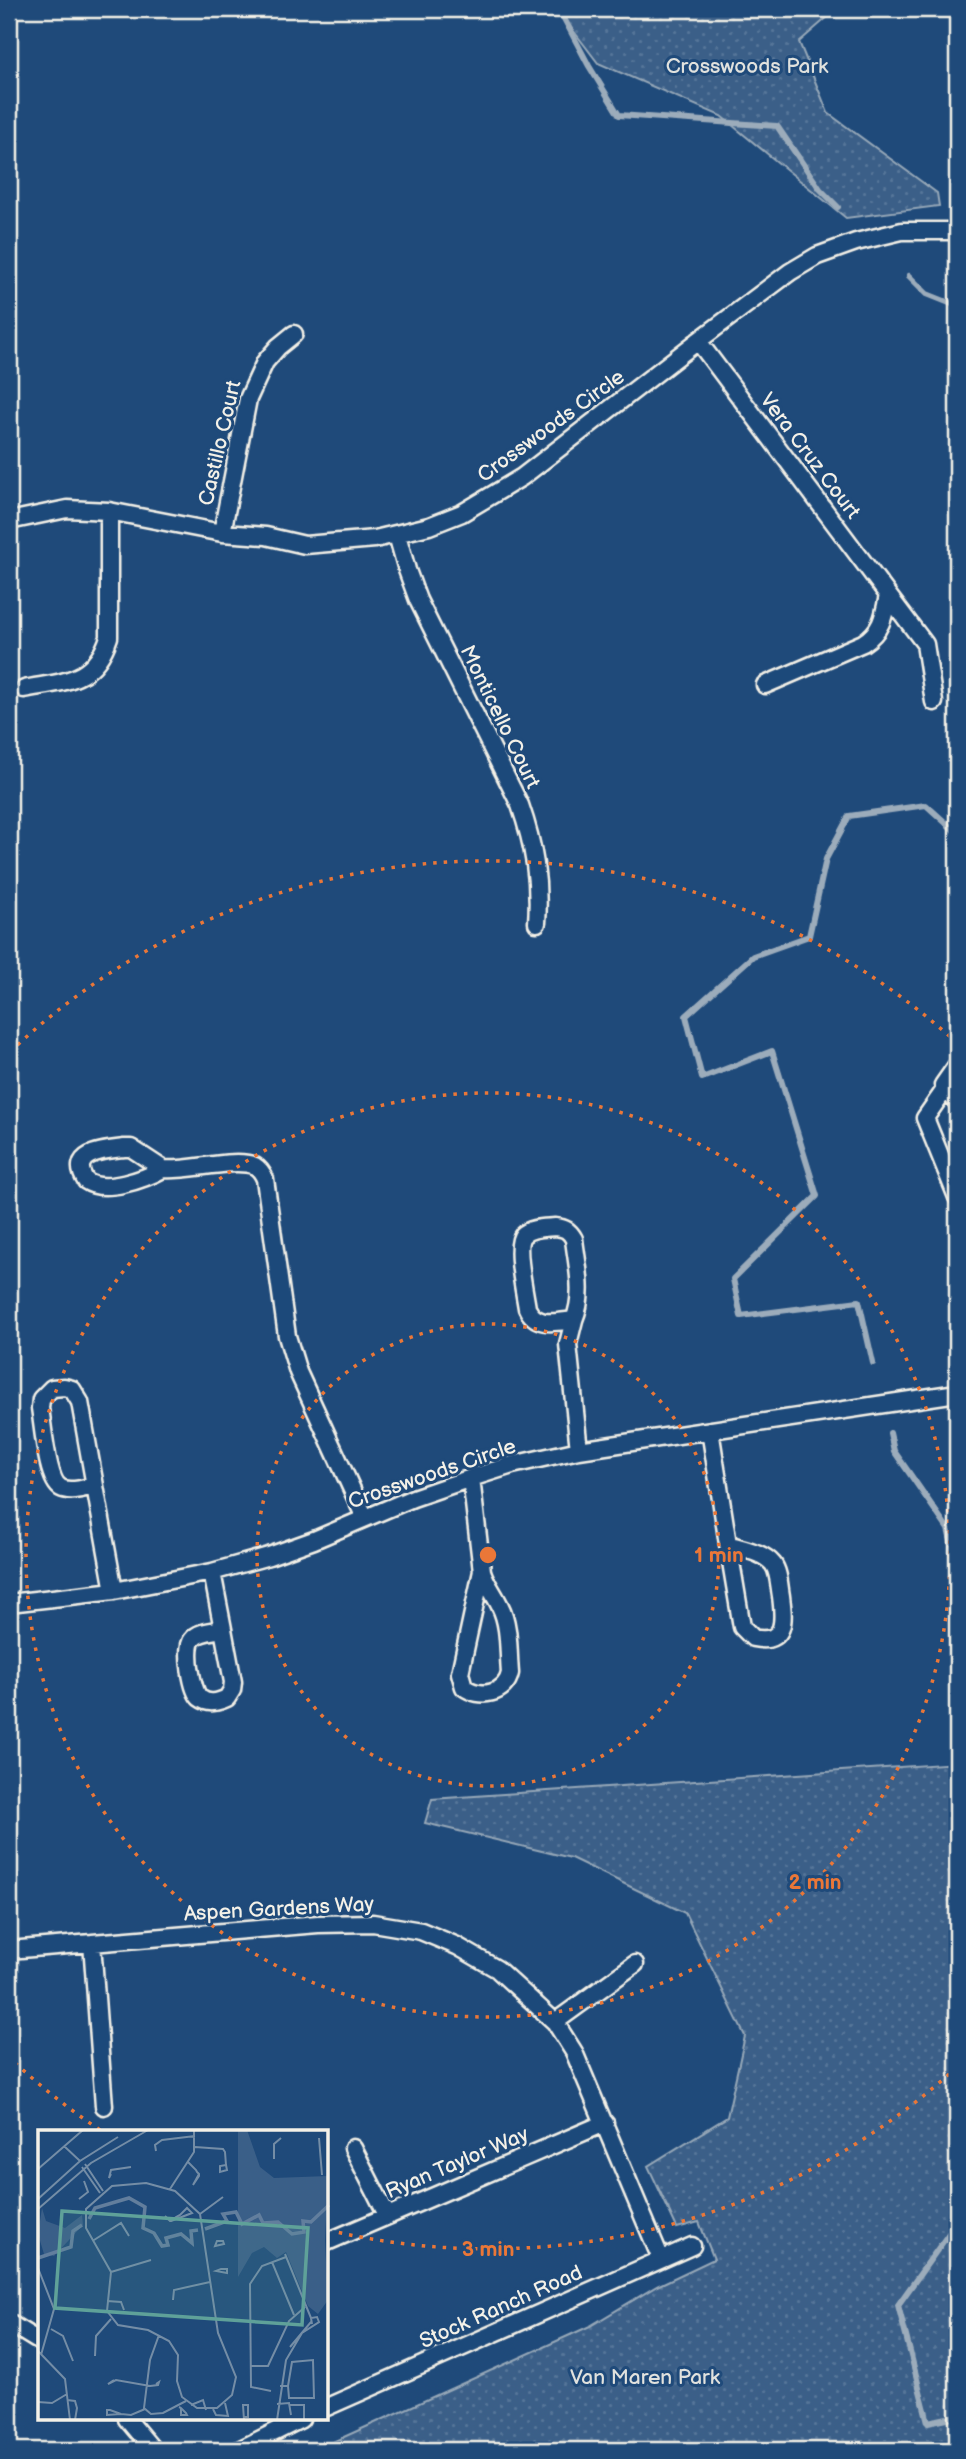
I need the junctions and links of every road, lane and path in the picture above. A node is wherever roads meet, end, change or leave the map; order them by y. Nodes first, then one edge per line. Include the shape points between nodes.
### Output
1 (957, 231) edge
2 (294, 334) dead end
3 (698, 341) junction
4 (109, 511) junction
5 (9, 521) edge
6 (222, 533) junction
7 (397, 535) junction
8 (888, 595) junction
9 (765, 685) dead end
10 (24, 689) dead end
11 (934, 702) dead end
12 (537, 923) dead end
13 (957, 1065) edge
14 (946, 1088) junction
15 (957, 1102) edge
16 (163, 1169) dead end
17 (957, 1197) edge
18 (574, 1320) junction
19 (957, 1394) edge
20 (710, 1430) junction
21 (579, 1450) junction
22 (471, 1478) junction
23 (95, 1486) junction
24 (365, 1518) junction
25 (728, 1544) junction
26 (482, 1571) junction
27 (212, 1572) junction
28 (114, 1591) junction
29 (9, 1603) edge
30 (223, 1629) dead end
31 (92, 1943) junction
32 (9, 1950) edge
33 (635, 1964) dead end
34 (555, 2022) junction
35 (104, 2106) dead end
36 (605, 2123) junction
37 (353, 2148) dead end
38 (387, 2215) junction
39 (329, 2241) edge
40 (692, 2246) dead end
41 (661, 2259) junction
42 (9, 2323) edge
43 (38, 2341) edge
44 (329, 2406) edge
45 (128, 2420) edge
46 (299, 2420) edge
47 (153, 2450) edge
48 (239, 2450) edge

1 - 3 street, Crosswoods Circle via 902,231 817,257
2 - 6 street, Castillo Court via 265,362 248,399
3 - 7 street, Crosswoods Circle via 513,484 462,513
3 - 8 street, Vera Cruz Court
4 - 5 street, Crosswoods Circle via 67,509
4 - 6 street, Crosswoods Circle
4 - 10 street via 109,638 104,652 96,664 74,679
6 - 7 street, Crosswoods Circle via 305,545
7 - 12 street, Monticello Court via 418,600 520,805 537,869
8 - 9 street via 874,636
8 - 11 street, Vera Cruz Court via 925,645
13 - 14 street via 943,1085
14 - 15 street
14 - 17 street via 925,1118
16 - 24 street via 242,1164 262,1172 287,1336 298,1372
18 - 18 street via 580,1294 574,1239 563,1228 531,1230 519,1246 530,1315 547,1323
18 - 21 street via 568,1344
19 - 20 street, Crosswoods Circle
20 - 21 street, Crosswoods Circle
20 - 25 street
21 - 22 street, Crosswoods Circle
22 - 24 street, Crosswoods Circle
22 - 26 street
23 - 23 street via 68,1490 54,1482 40,1408 41,1399 52,1388 72,1389 78,1396
23 - 28 street
24 - 27 street, Crosswoods Circle via 269,1556
25 - 25 street via 742,1627 753,1638 772,1637 783,1628 784,1620 774,1565
26 - 26 street via 505,1621 510,1673 504,1688 480,1694 464,1687 460,1673
27 - 28 street, Crosswoods Circle
27 - 30 street
28 - 29 street, Crosswoods Circle
31 - 32 street, Aspen Gardens Way
31 - 34 street, Aspen Gardens Way via 318,1924 409,1928 457,1946 497,1969
31 - 35 street
33 - 34 street
34 - 36 street, Aspen Gardens Way
36 - 38 street, Ryan Taylor Way
36 - 41 street, Aspen Gardens Way
37 - 38 street
38 - 39 street, Ryan Taylor Way
40 - 41 street, Stock Ranch Road
41 - 44 street, Stock Ranch Road
42 - 43 street
45 - 47 street
46 - 48 street

